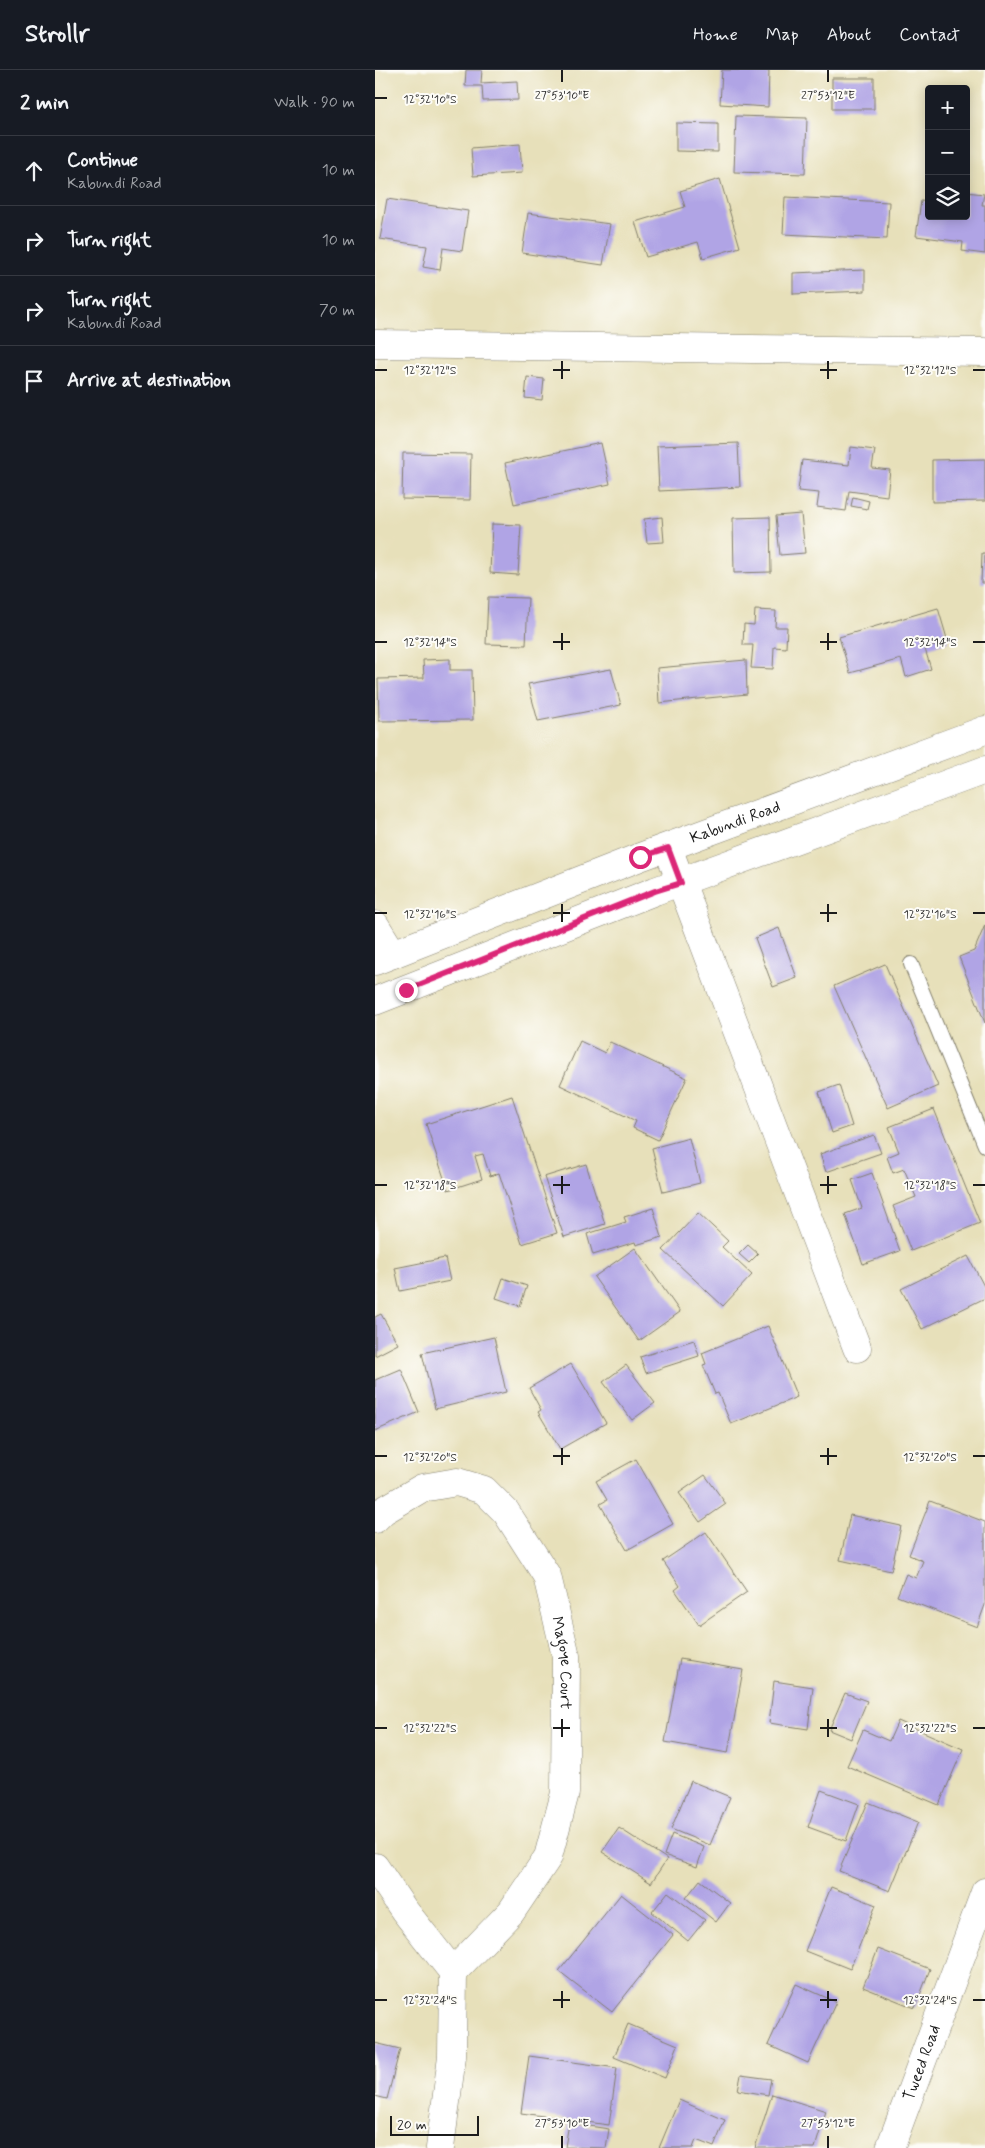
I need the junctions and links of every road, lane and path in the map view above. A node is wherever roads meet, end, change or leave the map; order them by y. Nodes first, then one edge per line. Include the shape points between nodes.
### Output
1 (375, 344) edge
2 (985, 352) edge
3 (985, 730) edge
4 (985, 770) edge
5 (668, 848) junction
6 (681, 883) junction
7 (375, 925) edge
8 (384, 958) edge
9 (911, 964) dead end
10 (375, 1001) edge
11 (985, 1145) edge
12 (857, 1348) dead end
13 (375, 1519) edge
14 (375, 1867) edge
15 (985, 1892) edge
16 (453, 1972) junction
17 (440, 2148) edge
18 (890, 2148) edge

1 - 2 street
3 - 5 street, Kabundi Road
4 - 6 street
5 - 6 street
5 - 8 street, Kabundi Road
6 - 10 street
6 - 12 street
7 - 8 street
9 - 11 lane
13 - 16 street, Magoye Court via 422,1488 457,1482 484,1490 506,1512 547,1576 566,1656 565,1793 548,1858 511,1912
14 - 16 street via 403,1910
15 - 18 street, Tweed Road
16 - 17 street via 452,2056

